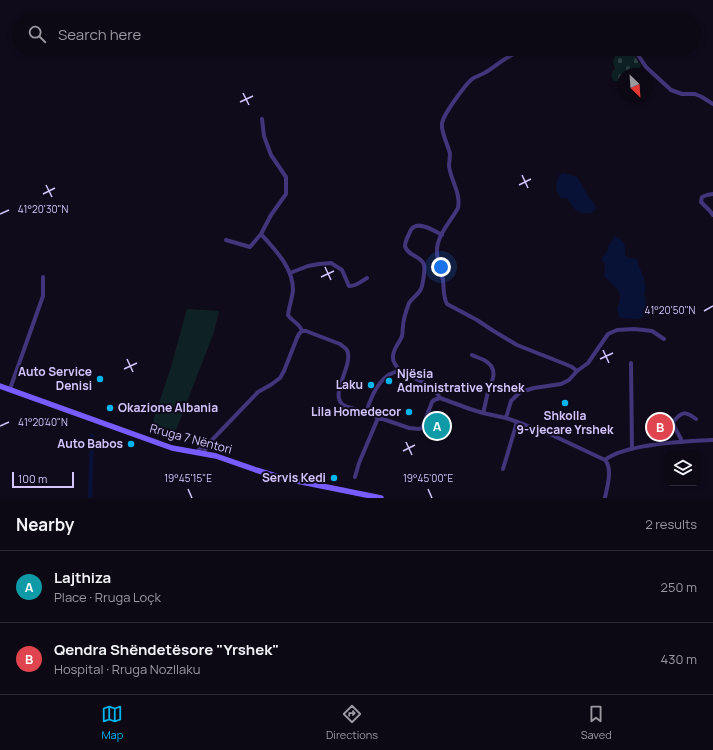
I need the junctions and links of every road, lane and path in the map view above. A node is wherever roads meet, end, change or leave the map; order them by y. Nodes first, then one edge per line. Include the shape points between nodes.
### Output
1 (510, 56) edge
2 (639, 56) edge
3 (713, 104) edge
4 (262, 119) dead end
5 (713, 194) edge
6 (713, 215) edge
7 (261, 234) junction
8 (442, 235) junction
9 (226, 240) dead end
10 (290, 273) junction
11 (43, 277) dead end
12 (367, 278) dead end
13 (302, 331) junction
14 (664, 339) dead end
15 (472, 355) dead end
16 (632, 363) dead end
17 (400, 371) junction
18 (577, 372) junction
19 (0, 386) edge
20 (10, 389) junction
21 (440, 398) junction
22 (366, 413) junction
23 (483, 413) junction
24 (378, 418) junction
25 (506, 418) junction
26 (696, 419) dead end
27 (517, 422) junction
28 (212, 440) junction
29 (713, 440) edge
30 (682, 442) junction
31 (632, 449) junction
32 (196, 452) junction
33 (203, 453) junction
34 (605, 460) junction
35 (503, 469) dead end
36 (355, 477) dead end
37 (381, 498) edge
38 (605, 498) edge

1 - 8 street via 473,78 443,119 450,153 449,166 459,203
2 - 3 street via 646,67 671,90 682,94 695,94
4 - 7 street via 264,136 271,155 286,177 286,194
5 - 6 street via 702,197 701,202
7 - 9 street via 250,247
7 - 10 street via 277,252
8 - 17 street via 424,226 415,226 407,239 405,247 422,262 424,270 421,288 410,303 402,335 393,352 393,360
8 - 18 street via 436,254 447,304 517,345 572,367
10 - 12 street via 308,266 331,263 342,270 350,287
10 - 13 street via 293,291 288,315
11 - 20 street via 44,296
13 - 22 street via 306,330 344,347 348,360 338,391 340,401 348,407
13 - 28 street via 296,338 280,378 258,392
14 - 18 street via 652,331 617,330 608,334 588,363
15 - 23 street via 484,360 494,373
16 - 31 street
17 - 21 street via 428,385
17 - 22 street via 389,374 382,380
18 - 25 street via 561,384 518,393 511,401
19 - 20 main road, Rruga 7 Nëntori
20 - 32 main road, Rruga 7 Nëntori via 172,448
21 - 23 street
21 - 24 street via 432,402 422,428 409,428
22 - 24 street
23 - 25 street
24 - 36 street
25 - 27 street
26 - 30 street via 685,412 673,422
27 - 34 street
27 - 35 street
28 - 32 street
28 - 33 street
29 - 30 street
30 - 31 street
31 - 34 street via 614,454
32 - 33 main road, Rruga 7 Nëntori
33 - 37 main road, Rruga 7 Nëntori via 282,478
34 - 38 street via 609,469

